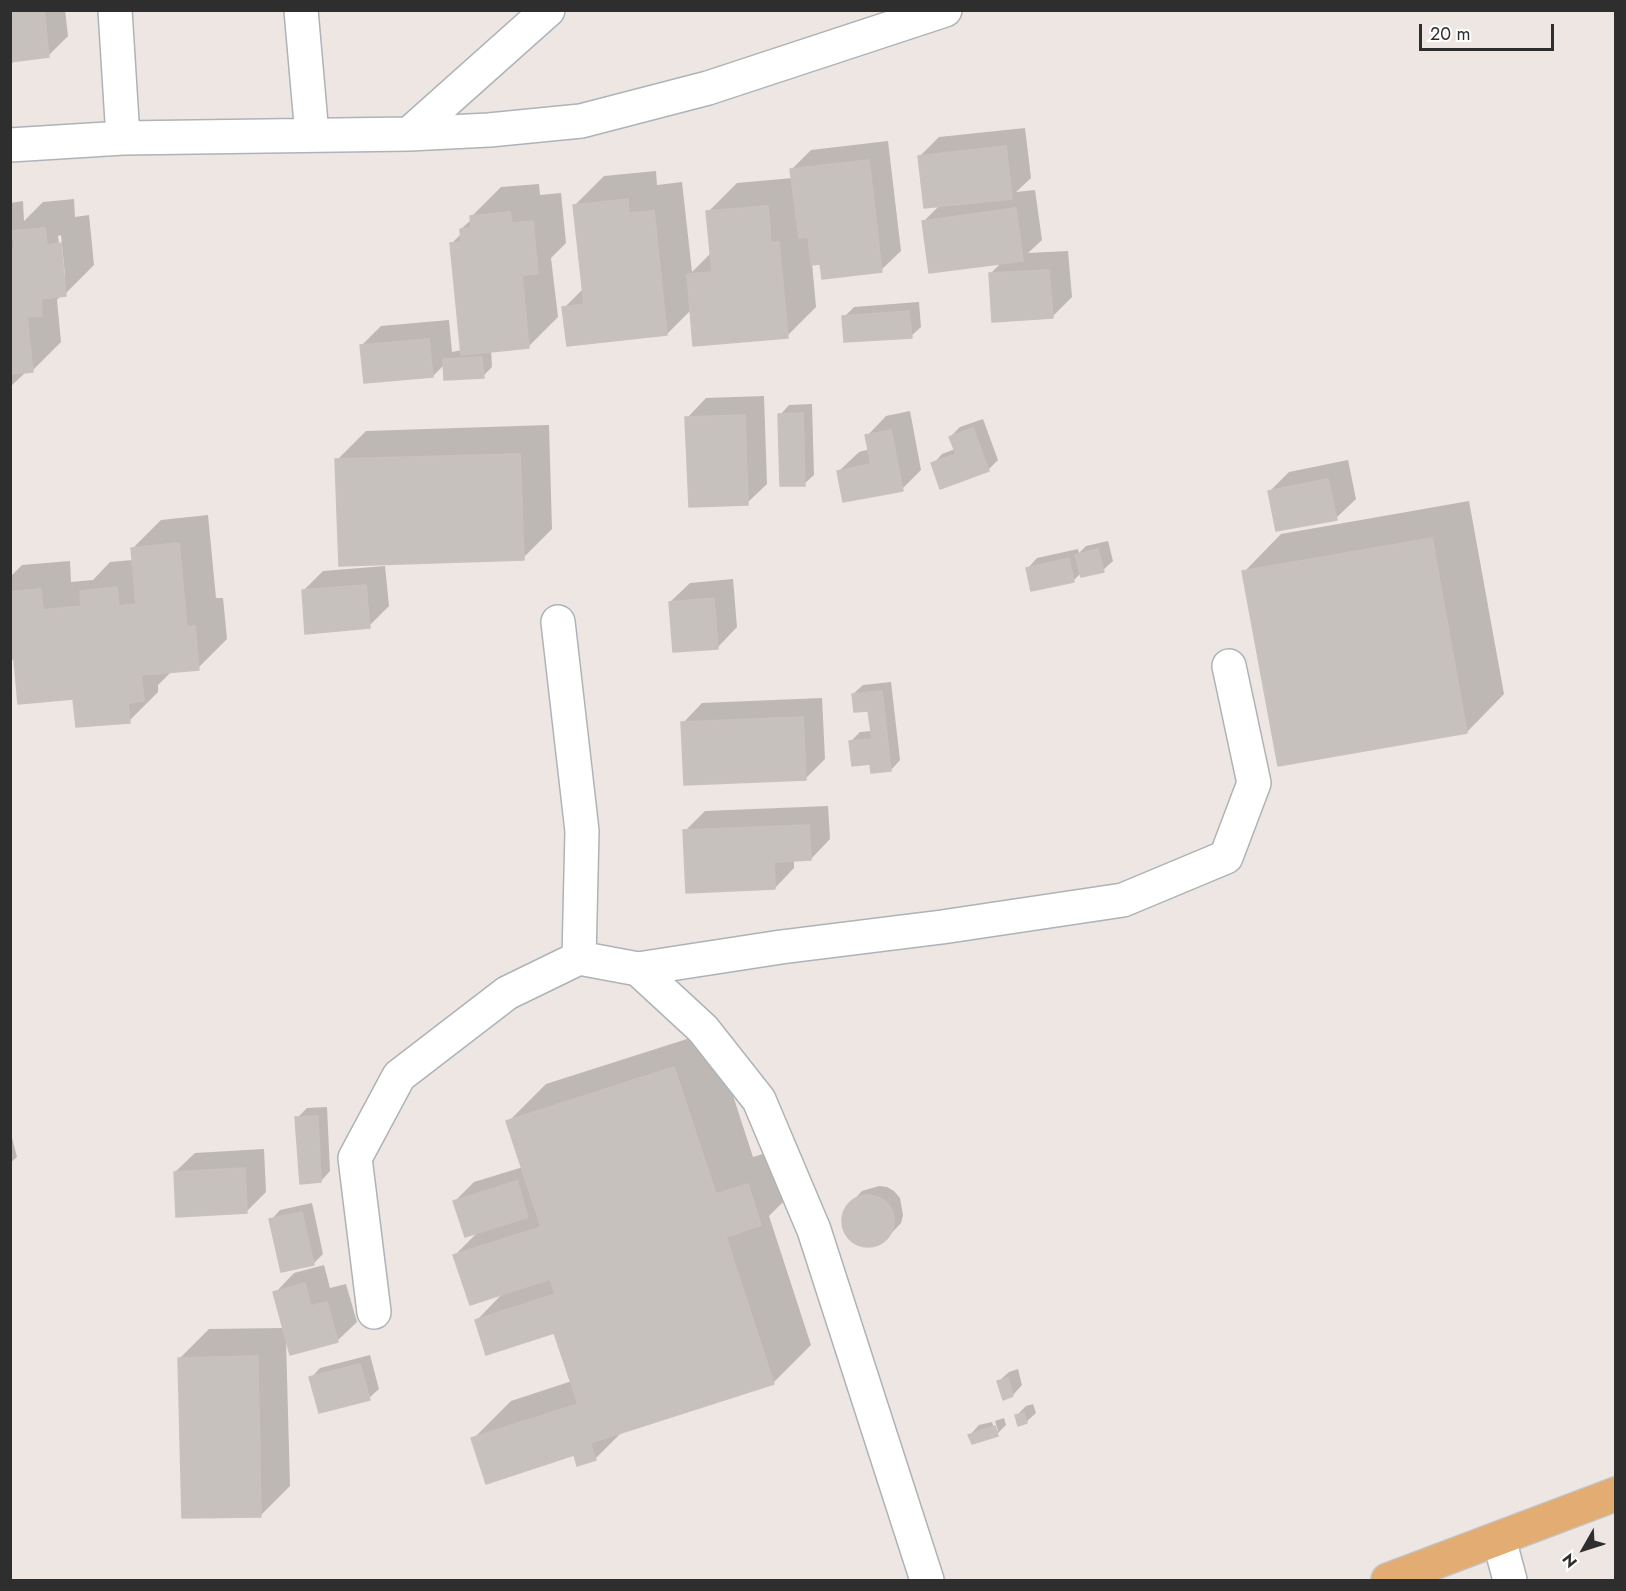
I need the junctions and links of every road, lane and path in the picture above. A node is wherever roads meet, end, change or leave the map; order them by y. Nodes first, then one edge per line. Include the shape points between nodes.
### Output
1 (115, 10) edge
2 (301, 10) edge
3 (548, 10) edge
4 (945, 10) edge
5 (410, 134) junction
6 (312, 135) junction
7 (123, 138) junction
8 (10, 145) edge
9 (558, 622) dead end
10 (1228, 666) dead end
11 (579, 958) junction
12 (638, 969) junction
13 (374, 1312) dead end
14 (1616, 1494) edge
15 (1499, 1539) junction
16 (927, 1581) edge
17 (1388, 1581) edge
18 (1510, 1581) edge

1 - 7 street
2 - 6 street
3 - 5 street
4 - 5 street via 708,88 581,121
5 - 6 street
6 - 7 street
7 - 8 street
9 - 11 street via 582,831
10 - 12 street via 1254,783 1226,857 1123,900
11 - 12 street
11 - 13 street via 507,993 399,1076 354,1158
12 - 16 street via 703,1029 759,1100 814,1230
14 - 15 main road
15 - 17 main road
15 - 18 street

